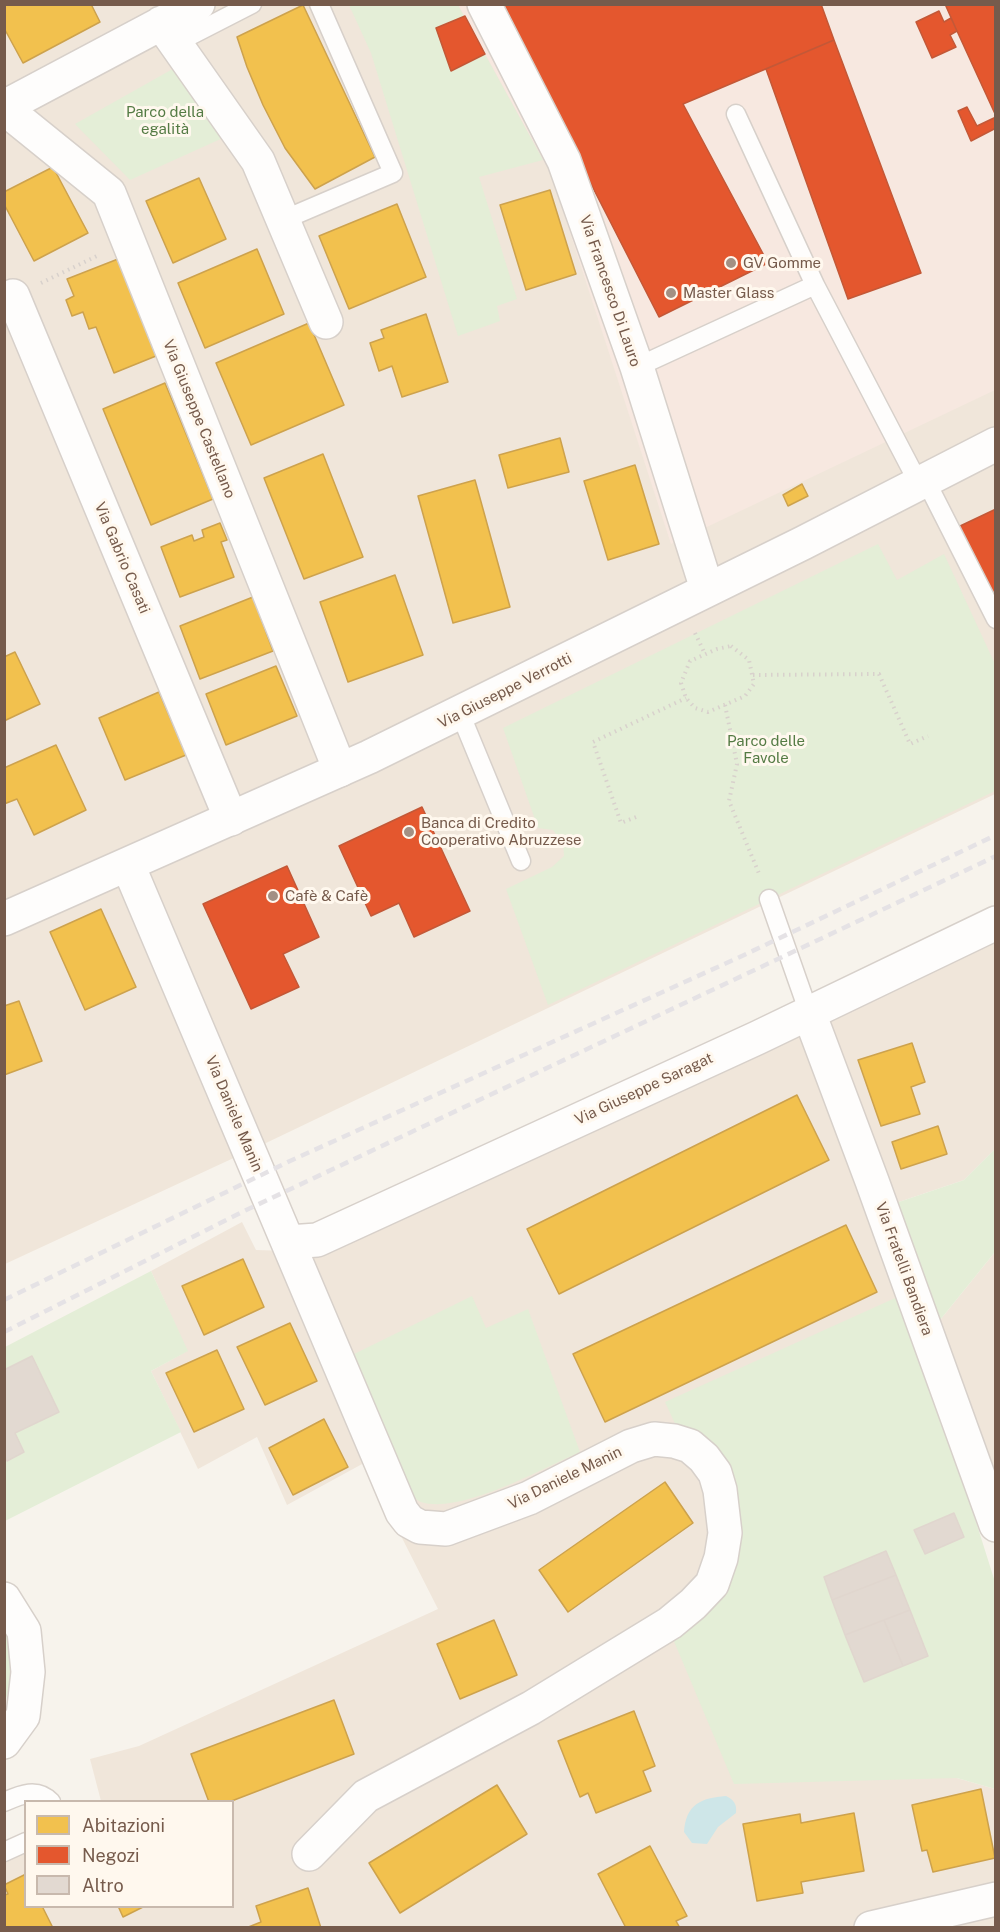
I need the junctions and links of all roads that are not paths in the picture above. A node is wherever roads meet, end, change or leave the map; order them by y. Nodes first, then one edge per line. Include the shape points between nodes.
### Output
1 (198, 4) edge
2 (252, 4) edge
3 (319, 4) edge
4 (484, 4) edge
5 (169, 33) junction
6 (4, 108) edge
7 (736, 114) dead end
8 (283, 220) junction
9 (815, 285) junction
10 (13, 296) road end
11 (326, 322) dead end
12 (638, 367) junction
13 (996, 444) edge
14 (923, 483) junction
15 (707, 589) junction
16 (996, 619) edge
17 (460, 713) junction
18 (340, 770) junction
19 (231, 819) junction
20 (521, 861) dead end
21 (128, 865) junction
22 (769, 899) road end
23 (4, 919) edge
24 (996, 923) edge
25 (809, 1013) junction
26 (289, 1242) junction
27 (996, 1525) edge
28 (4, 1599) edge
29 (4, 1742) edge
30 (49, 1800) edge
31 (4, 1802) edge
32 (24, 1843) edge
33 (4, 1852) edge
34 (309, 1854) dead end
35 (996, 1899) edge
36 (872, 1928) edge

1 - 5 street, Via Giuseppe Castellano
2 - 5 lane
3 - 8 lane via 393,173
4 - 12 street, Via Francesco Di Lauro via 564,161
5 - 6 street, Via Giuseppe Castellano
5 - 8 street via 258,161
6 - 18 street, Via Giuseppe Castellano via 109,193
7 - 9 lane
8 - 11 street
9 - 12 lane
9 - 14 lane
10 - 19 street, Via Gabrio Casati
12 - 15 street, Via Francesco Di Lauro
13 - 14 street, Via Giuseppe Verrotti
14 - 15 street, Via Giuseppe Verrotti
14 - 16 lane
15 - 17 street, Via Giuseppe Verrotti
17 - 18 street, Via Giuseppe Verrotti
17 - 20 lane
18 - 19 street, Via Giuseppe Verrotti
19 - 21 street, Via Giuseppe Verrotti
21 - 23 street, Via Giuseppe Verrotti
21 - 26 street, Via Daniele Manin
22 - 25 lane
24 - 25 street, Via Giuseppe Saragat
25 - 26 street, Via Giuseppe Saragat via 317,1240
25 - 27 street, Via Fratelli Bandiera
26 - 34 street, Via Daniele Manin via 409,1521 420,1527 446,1529 529,1498 631,1446 654,1439 690,1446 704,1458 715,1473 720,1490 725,1533 712,1584 670,1623 531,1708 366,1797
28 - 29 street via 24,1631 28,1672 23,1716
30 - 31 lane via 45,1795 27,1793
32 - 33 lane
35 - 36 street

